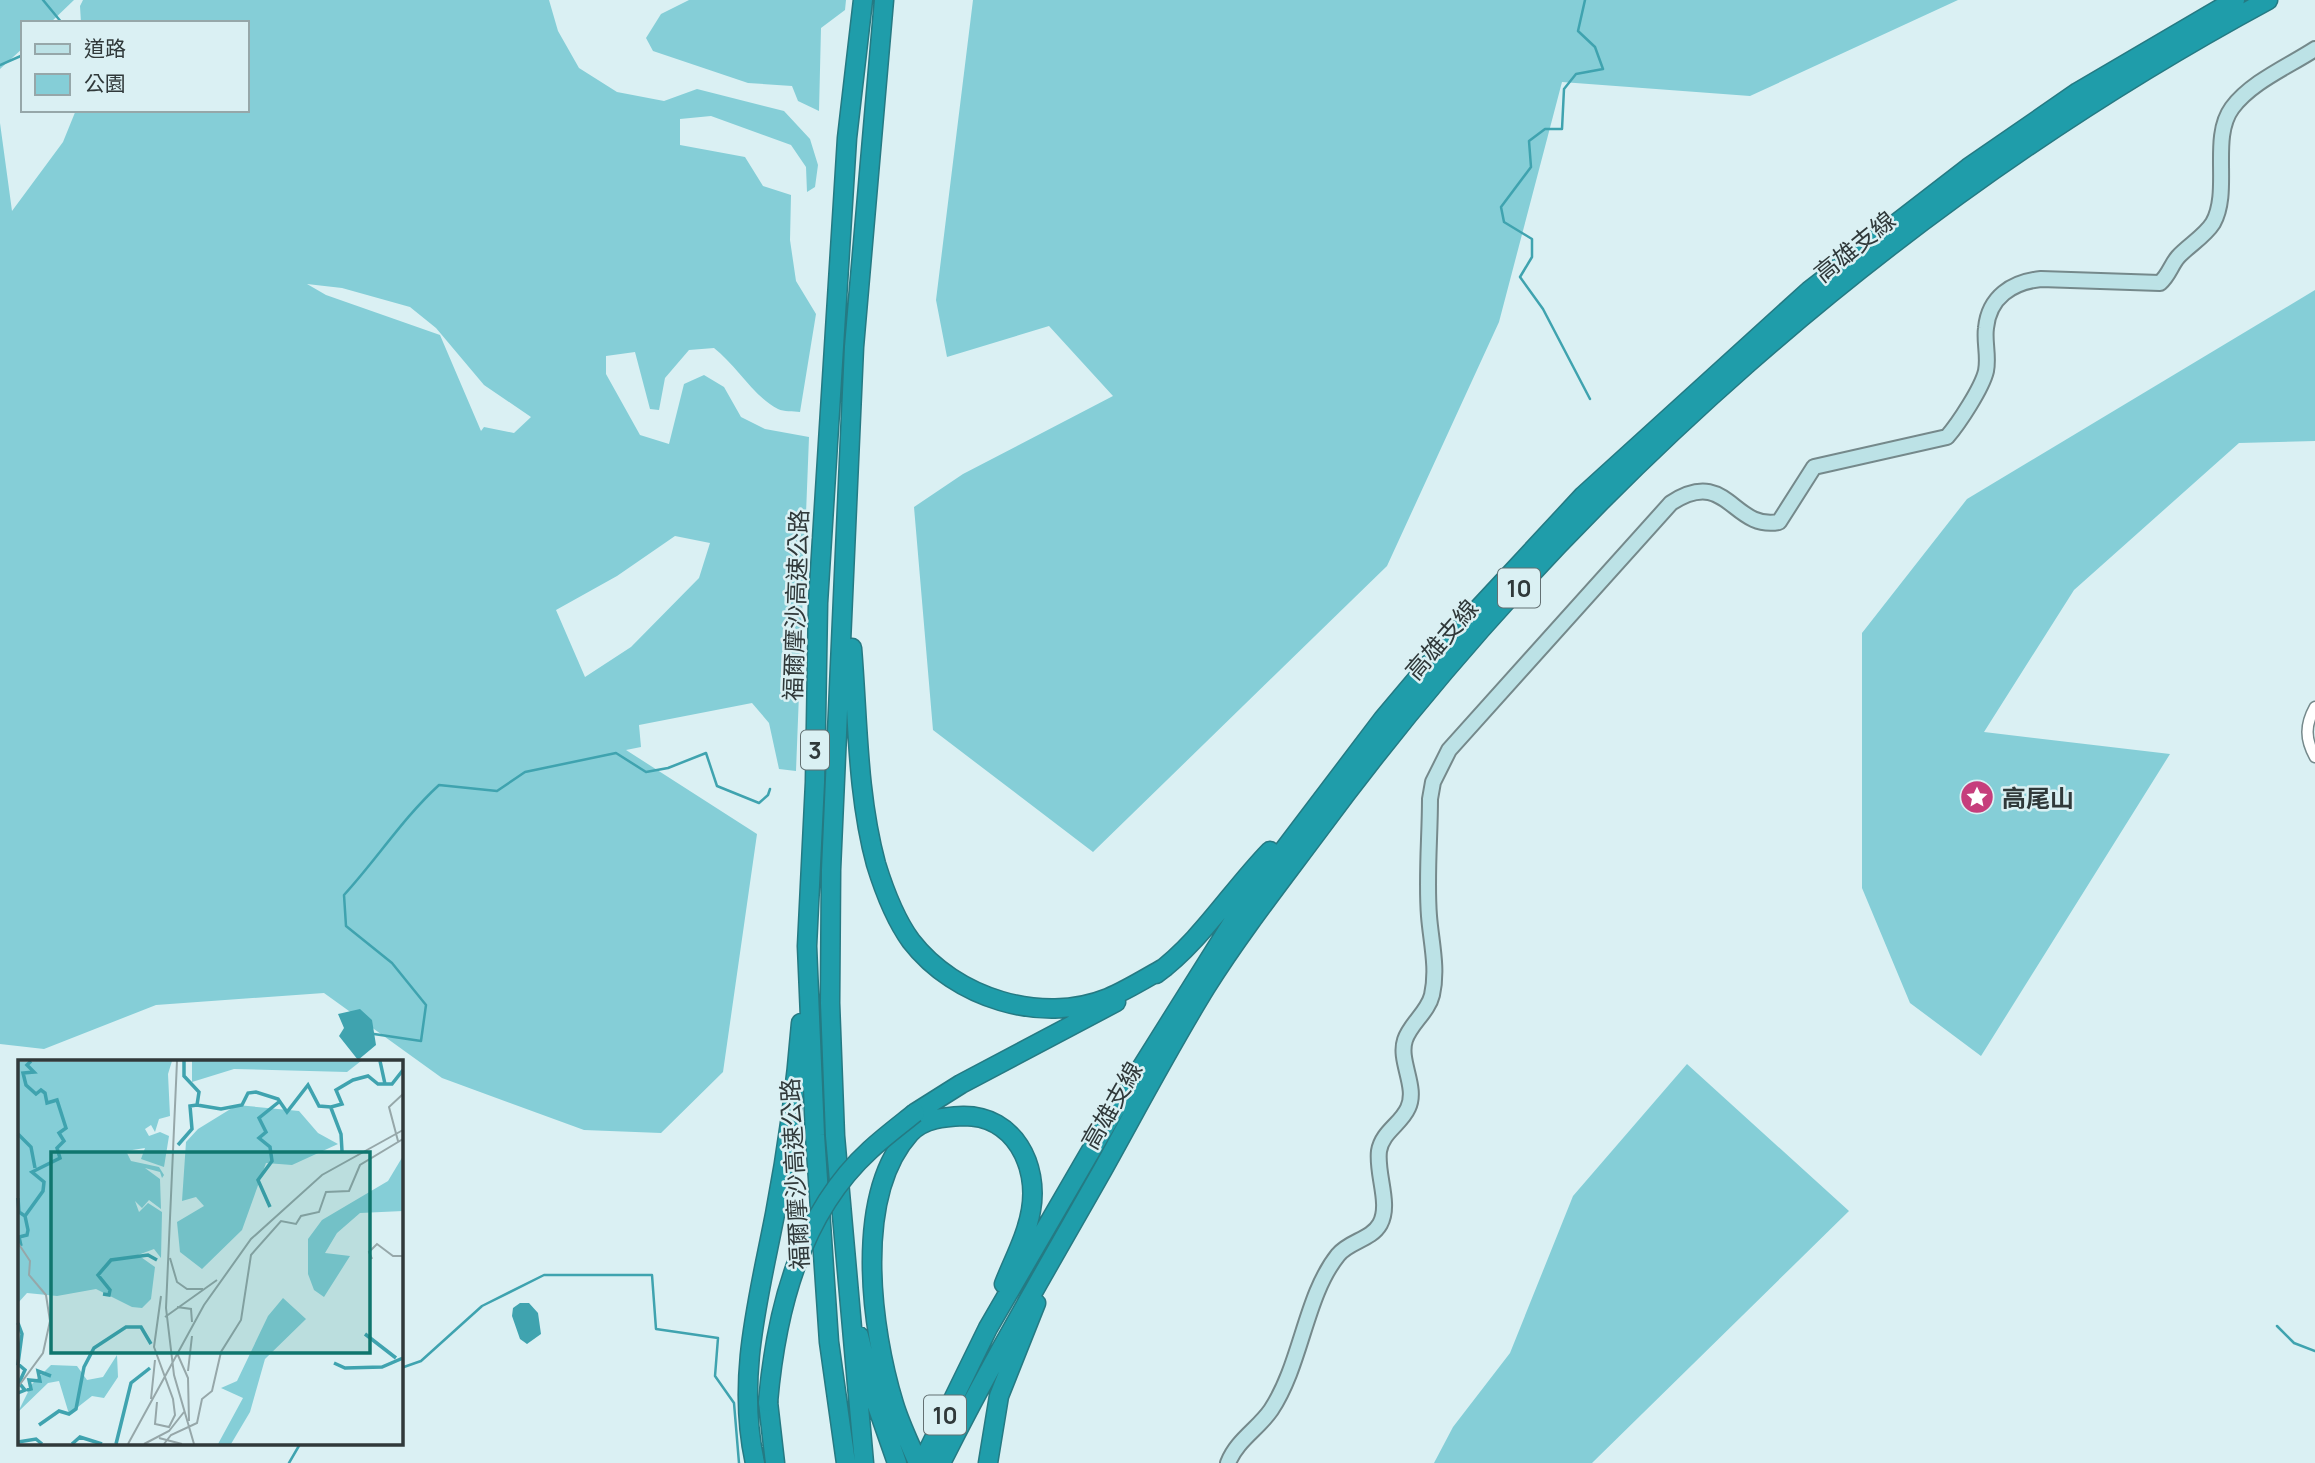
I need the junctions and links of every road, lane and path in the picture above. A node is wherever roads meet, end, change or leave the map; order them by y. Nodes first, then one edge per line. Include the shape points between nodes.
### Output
1 (863, 0) edge
2 (884, 0) edge
3 (2235, 0) edge
4 (2268, 0) edge
5 (2315, 49) edge
6 (844, 604) junction
7 (2315, 707) edge
8 (2315, 757) edge
9 (1315, 807) junction
10 (807, 946) junction
11 (1164, 968) junction
12 (1071, 1221) junction
13 (847, 1299) junction
14 (988, 1328) junction
15 (755, 1463) edge
16 (775, 1463) edge
17 (846, 1463) edge
18 (864, 1463) edge
19 (897, 1463) edge
20 (920, 1463) edge
21 (941, 1463) edge
22 (988, 1463) edge
23 (1228, 1463) edge

1 - 10 highway, 福爾摩沙高速公路 / 3 via 847,138 818,591
2 - 6 highway, 福爾摩沙高速公路 / 3 via 853,347
3 - 9 highway, 高雄支線 / 10 via 2056,107 1959,175 1800,298 1583,496 1453,636
4 - 12 highway, 高雄支線 / 10 via 2075,115 1951,201 1790,328 1618,484 1462,651 1335,807 1207,986
5 - 23 street via 2244,95 2231,109 2225,123 2213,223 2160,283 2041,279 2026,281 1998,296 1985,329 1985,376 1947,437 1814,467 1779,522 1757,522 1709,492 1696,491 1671,503 1449,750 1430,799 1433,989 1405,1039 1408,1109 1379,1149 1381,1223 1374,1233 1338,1254 1288,1381 1269,1413
6 - 11 highway via 868,826 884,888 912,942 967,987 1022,1006 1060,1007 1107,998
6 - 13 highway, 福爾摩沙高速公路 / 3 via 831,870 830,1003
7 - 8 street via 2306,728
9 - 11 highway
9 - 14 highway, 高雄支線 / 10 via 1249,896 1111,1116
10 - 15 highway via 795,1097 748,1367 747,1418
10 - 17 highway, 福爾摩沙高速公路 / 3 via 828,1328
11 - 16 highway, bridge via 1126,997 915,1113 869,1151 838,1186 793,1271 777,1323 768,1402
12 - 21 highway, 高雄支線 / 10
12 - 22 highway via 1070,1238 1041,1292 999,1396
13 - 18 highway, 福爾摩沙高速公路 / 3
13 - 19 highway
14 - 20 highway, 高雄支線 / 10
14 - 20 highway via 1031,1209 1031,1168 1017,1140 995,1122 942,1116 911,1131 897,1151 885,1175 873,1243 873,1285 884,1366 895,1406

